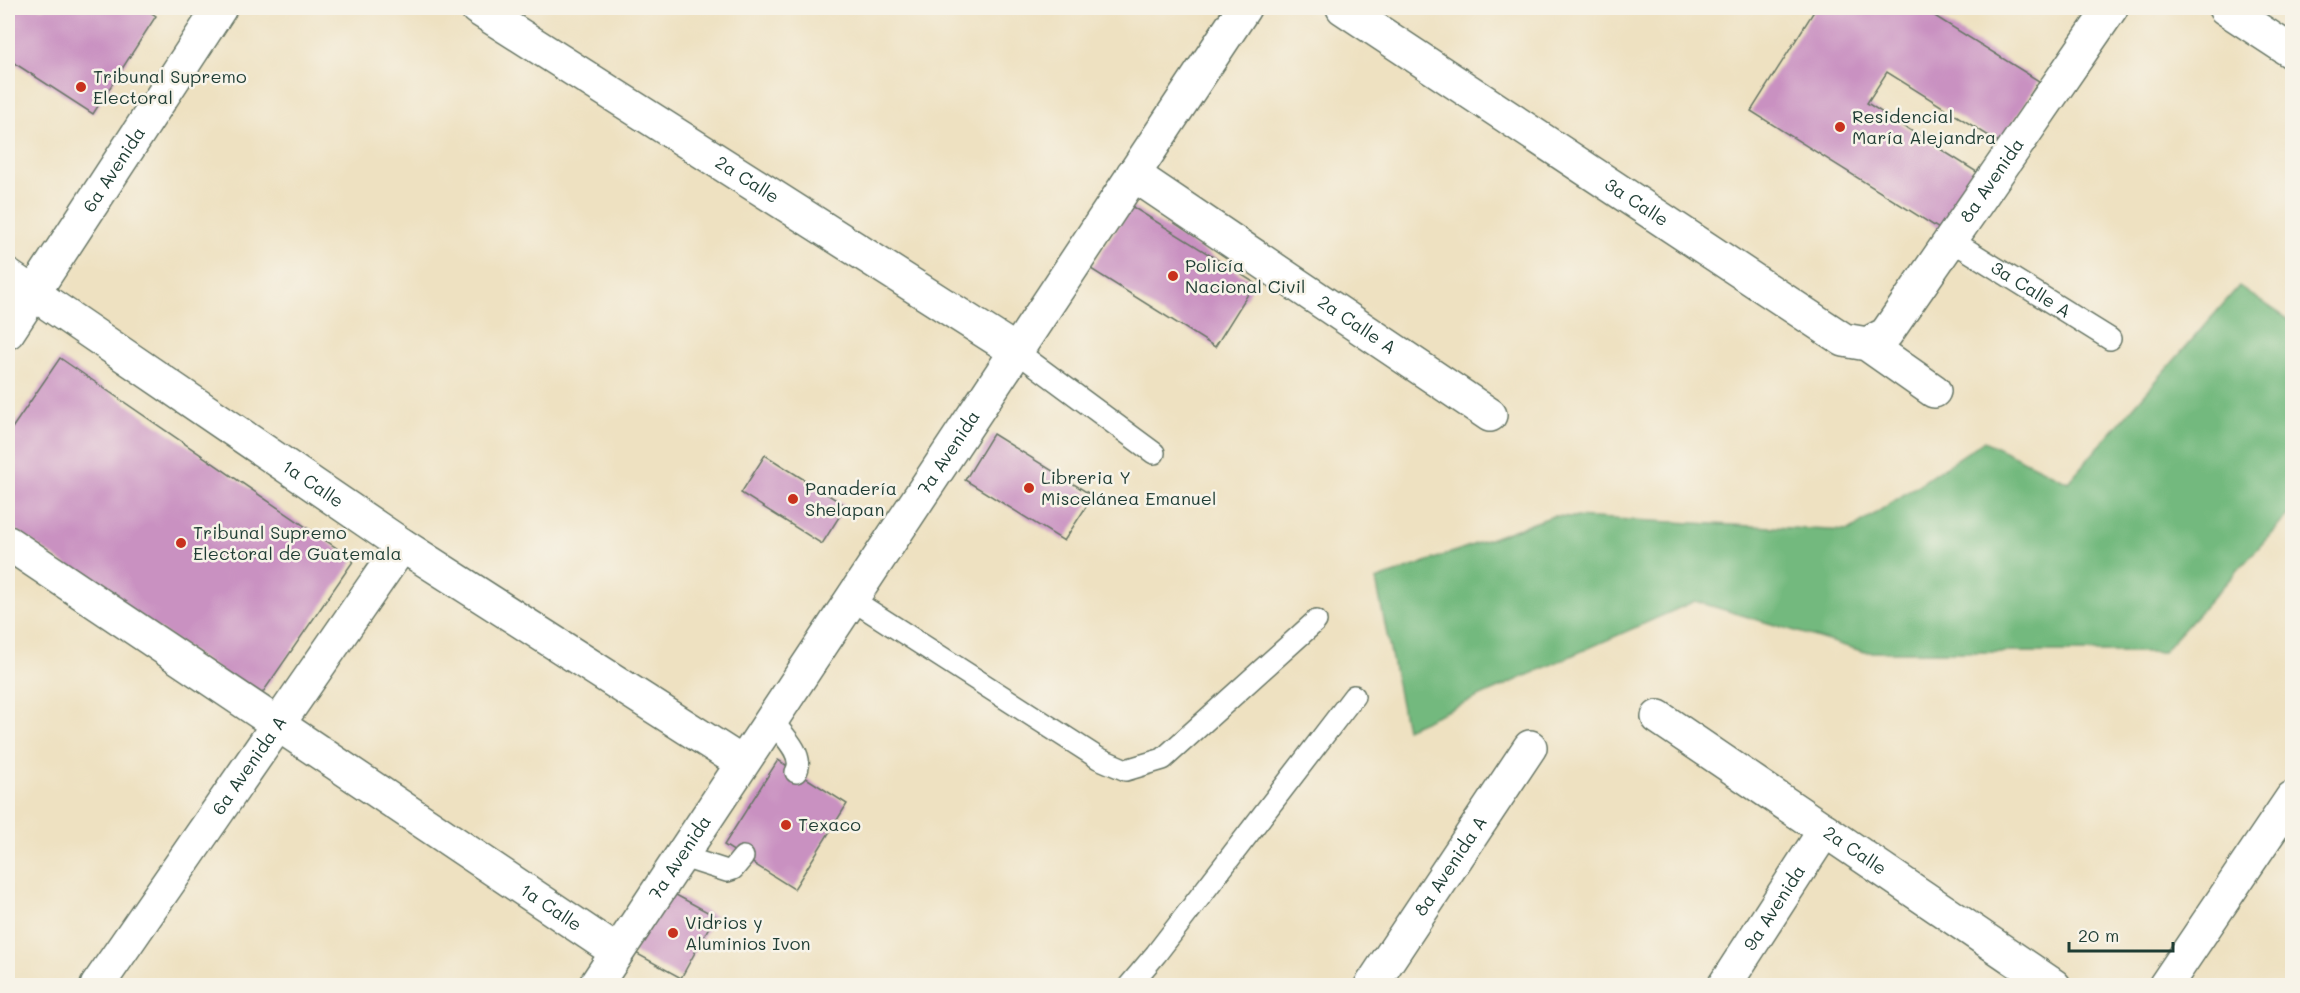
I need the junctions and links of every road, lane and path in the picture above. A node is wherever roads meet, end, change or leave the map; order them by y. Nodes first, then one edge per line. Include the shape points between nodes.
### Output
1 (220, 8) edge
2 (477, 8) edge
3 (1244, 8) edge
4 (1343, 8) edge
5 (2111, 8) edge
6 (2225, 8) edge
7 (2292, 52) edge
8 (1133, 174) junction
9 (1951, 240) junction
10 (19, 285) edge
11 (8, 332) edge
12 (2110, 339) dead end
13 (1867, 344) junction
14 (1016, 351) junction
15 (1934, 391) dead end
16 (1490, 415) dead end
17 (1154, 453) dead end
18 (8, 543) edge
19 (402, 545) junction
20 (851, 599) junction
21 (1316, 621) dead end
22 (1354, 696) dead end
23 (1658, 717) dead end
24 (771, 720) junction
25 (276, 726) junction
26 (1530, 747) dead end
27 (742, 763) junction
28 (796, 772) dead end
29 (2292, 798) edge
30 (1825, 830) junction
31 (680, 856) junction
32 (743, 857) dead end
33 (616, 952) junction
34 (97, 986) edge
35 (594, 986) edge
36 (1129, 986) edge
37 (1371, 986) edge
38 (1724, 986) edge
39 (2054, 986) edge
40 (2165, 986) edge

1 - 10 street, 6a Avenida
2 - 14 street, 2a Calle
3 - 8 street, 7a Avenida
4 - 13 street, 3a Calle via 1844,340
5 - 9 street, 8a Avenida
6 - 7 street
8 - 14 street, 7a Avenida
8 - 16 street, 2a Calle A
9 - 12 lane, 3a Calle A
9 - 13 street, 8a Avenida via 1886,334
10 - 11 street, 6a Avenida
10 - 19 street, 1a Calle
13 - 15 street, 3a Calle
14 - 17 lane
14 - 20 street, 7a Avenida
18 - 25 street, 1a Calle
19 - 25 street, 6a Avenida A
19 - 27 street, 1a Calle
20 - 21 lane via 1098,758 1126,770 1163,759
20 - 24 street, 7a Avenida
22 - 36 lane
23 - 30 street, 2a Calle
24 - 27 street, 7a Avenida
24 - 28 lane via 798,757 800,766
25 - 33 street, 1a Calle
25 - 34 street, 6a Avenida A
26 - 37 street, 8a Avenida A
27 - 31 street, 7a Avenida
29 - 40 street
30 - 38 street, 9a Avenida
30 - 39 street, 2a Calle
31 - 32 lane via 727,871
31 - 33 street, 7a Avenida
33 - 35 street, 7a Avenida

